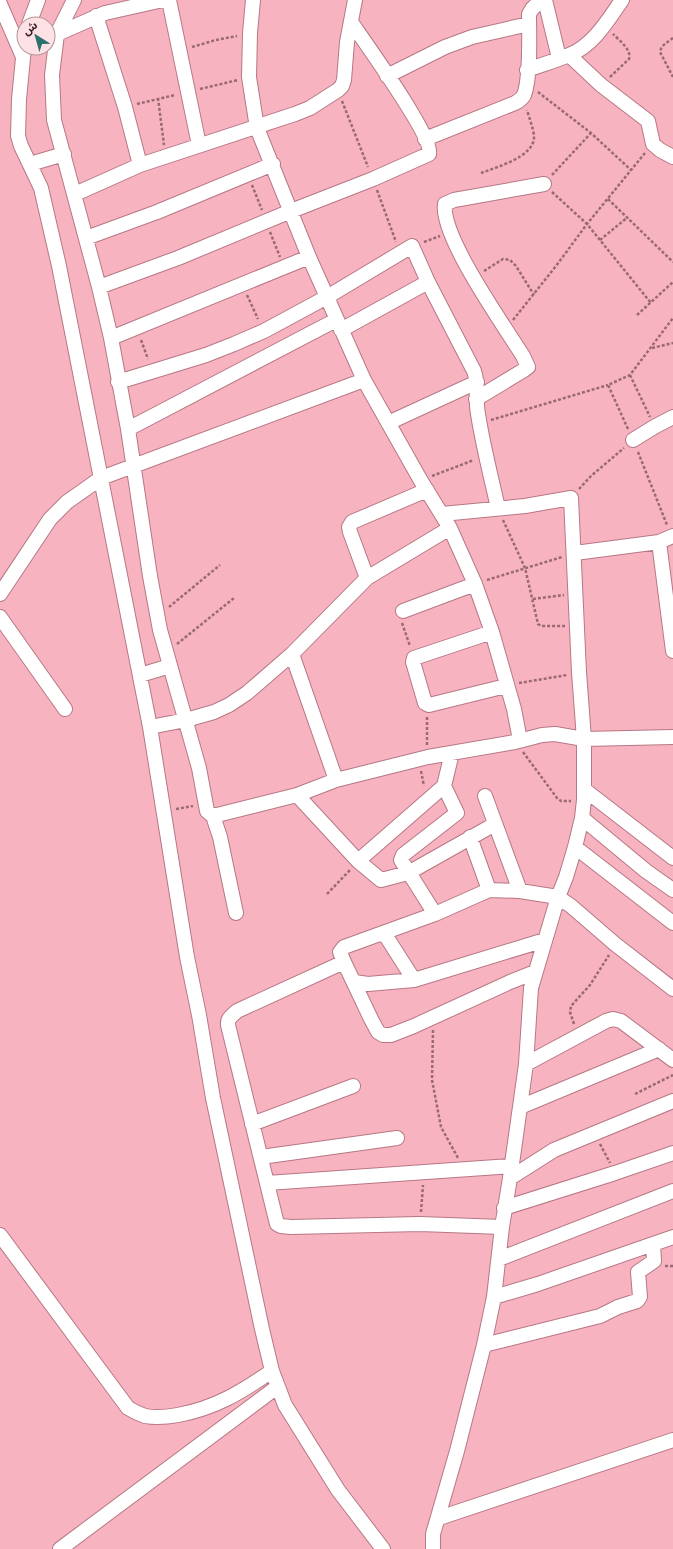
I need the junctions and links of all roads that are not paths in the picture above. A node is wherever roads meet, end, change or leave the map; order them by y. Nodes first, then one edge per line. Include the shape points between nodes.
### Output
1 (38, 0) edge
2 (74, 0) edge
3 (163, 0) edge
4 (169, 0) edge
5 (254, 0) edge
6 (355, 0) edge
7 (541, 0) edge
8 (545, 0) edge
9 (622, 0) edge
10 (0, 4) edge
11 (31, 16) edge
12 (96, 16) junction
13 (351, 22) junction
14 (529, 24) junction
15 (57, 34) junction
16 (16, 36) edge
17 (24, 56) edge
18 (564, 56) junction
19 (527, 70) junction
20 (387, 76) junction
21 (256, 128) junction
22 (425, 139) junction
23 (199, 145) junction
24 (64, 154) junction
25 (673, 157) edge
26 (30, 164) junction
27 (273, 164) junction
28 (140, 165) junction
29 (544, 184) road end
30 (75, 194) junction
31 (291, 211) junction
32 (86, 238) junction
33 (310, 258) junction
34 (428, 282) junction
35 (99, 287) junction
36 (327, 297) junction
37 (339, 325) junction
38 (111, 338) junction
39 (364, 380) junction
40 (118, 382) junction
41 (477, 382) junction
42 (476, 399) junction
43 (673, 417) edge
44 (388, 423) junction
45 (128, 429) junction
46 (634, 440) road end
47 (134, 466) junction
48 (101, 478) junction
49 (424, 485) junction
50 (498, 508) junction
51 (442, 514) junction
52 (450, 528) junction
53 (668, 538) edge
54 (575, 553) junction
55 (367, 578) junction
56 (475, 584) junction
57 (0, 594) edge
58 (670, 596) edge
59 (402, 612) road end
60 (0, 617) edge
61 (492, 632) junction
62 (673, 651) edge
63 (292, 654) junction
64 (168, 660) junction
65 (140, 675) junction
66 (506, 686) junction
67 (65, 708) dead end
68 (186, 720) junction
69 (150, 727) junction
70 (673, 737) edge
71 (584, 739) junction
72 (518, 741) junction
73 (452, 753) junction
74 (336, 780) junction
75 (444, 786) junction
76 (297, 795) junction
77 (584, 795) junction
78 (485, 796) dead end
79 (213, 816) junction
80 (582, 818) junction
81 (495, 824) junction
82 (470, 837) junction
83 (575, 847) junction
84 (673, 858) edge
85 (358, 861) junction
86 (408, 873) junction
87 (489, 890) junction
88 (673, 890) edge
89 (520, 891) junction
90 (558, 897) junction
91 (236, 913) dead end
92 (434, 914) junction
93 (673, 923) edge
94 (384, 933) junction
95 (545, 940) junction
96 (344, 962) junction
97 (535, 972) junction
98 (414, 980) junction
99 (354, 982) junction
100 (673, 989) edge
101 (659, 1049) junction
102 (673, 1060) edge
103 (526, 1064) junction
104 (353, 1086) dead end
105 (673, 1102) edge
106 (520, 1107) junction
107 (252, 1124) junction
108 (397, 1138) dead end
109 (673, 1153) edge
110 (261, 1157) junction
111 (511, 1172) junction
112 (267, 1183) junction
113 (673, 1191) edge
114 (504, 1208) junction
115 (502, 1227) junction
116 (0, 1235) edge
117 (673, 1237) edge
118 (653, 1244) junction
119 (499, 1259) junction
120 (494, 1297) junction
121 (484, 1345) junction
122 (272, 1371) junction
123 (277, 1387) junction
124 (673, 1440) edge
125 (439, 1518) junction
126 (60, 1549) edge
127 (383, 1549) edge
128 (433, 1549) edge

1 - 11 street
2 - 15 street
3 - 12 street
4 - 23 street
5 - 21 street via 249,77
6 - 13 street
7 - 14 street via 529,14
8 - 18 street
9 - 18 street via 590,40
10 - 16 street
12 - 15 street
12 - 28 street via 125,107
13 - 20 street
13 - 21 street via 344,80 338,90 310,108
14 - 19 street
14 - 20 street via 445,47
15 - 24 street via 52,75 54,120
17 - 26 street via 17,124 21,146
18 - 19 street
18 - 25 street via 648,121 653,144
19 - 22 street via 525,90 515,103
20 - 22 street
21 - 23 street
21 - 27 street
22 - 31 street via 430,150 428,156
23 - 28 street
24 - 26 street
24 - 30 street
26 - 48 street via 46,204
27 - 31 street
27 - 32 street
28 - 30 street
29 - 42 street via 445,204 450,232 473,278 524,356 528,367
30 - 32 street
31 - 33 street
31 - 35 street via 178,258
32 - 35 street
33 - 36 street
33 - 38 street
34 - 36 street via 412,246
34 - 37 street
34 - 41 street via 474,371
35 - 38 street
36 - 37 street
36 - 40 street via 264,331 213,352
37 - 39 street
37 - 45 street
38 - 40 street
39 - 44 street
39 - 47 street
40 - 45 street
41 - 42 street
41 - 44 street
42 - 50 street
43 - 46 street
44 - 49 street
45 - 47 street
47 - 48 street
47 - 64 street via 157,616
48 - 57 street via 67,502 50,519
48 - 65 street
49 - 51 street
49 - 55 street via 352,522 349,526
50 - 51 street
50 - 54 street via 571,498
51 - 52 street
52 - 55 street
52 - 56 street
53 - 54 street
53 - 58 street
54 - 71 street
55 - 63 street
56 - 59 street
56 - 61 street
58 - 62 street
60 - 67 street
61 - 66 street
61 - 66 street via 414,658 413,662 426,704 431,705
63 - 68 street via 248,693 229,705
63 - 74 street
64 - 65 street
64 - 68 street
65 - 69 street
66 - 72 street
68 - 69 street
68 - 79 street via 207,811
69 - 122 street via 187,957 200,1015 213,1098
70 - 71 street
71 - 72 street via 554,734
71 - 77 street
72 - 73 street
73 - 74 street
73 - 75 street
74 - 76 street
75 - 85 street
75 - 86 street via 457,813 403,856 401,860
76 - 79 street
76 - 85 street
77 - 80 street
77 - 84 street
78 - 81 street
79 - 91 street
80 - 83 street
80 - 88 street
81 - 82 street
81 - 89 street
82 - 86 street
82 - 87 street
83 - 90 street
83 - 93 street
85 - 86 street via 381,880
86 - 92 street
87 - 89 street
87 - 92 street
89 - 90 street
90 - 95 street
90 - 100 street
92 - 94 street
94 - 96 street via 344,947 340,952
94 - 98 street
95 - 97 street
95 - 98 street
96 - 99 street
96 - 107 street via 237,1011 228,1020
97 - 99 street via 391,1035 378,1032
97 - 103 street via 529,1002
98 - 99 street via 374,984
101 - 102 street
101 - 103 street via 621,1021 613,1020 606,1021
101 - 106 street
103 - 106 street
104 - 107 street
105 - 111 street via 594,1133
106 - 111 street
107 - 110 street
108 - 110 street
109 - 114 street via 615,1174
110 - 112 street
111 - 112 street via 463,1169
111 - 114 street
112 - 115 street via 276,1222 280,1226 420,1224
113 - 119 street
114 - 115 street
115 - 119 street
116 - 122 street via 128,1408 143,1416 158,1417 191,1412 218,1404
117 - 118 street
118 - 120 street
118 - 121 street via 654,1261 637,1274 640,1298 637,1301 600,1316
119 - 120 street
120 - 121 street
121 - 125 street
122 - 123 street
123 - 126 street
123 - 127 street via 288,1412 319,1463
124 - 125 street
125 - 128 street via 433,1534

